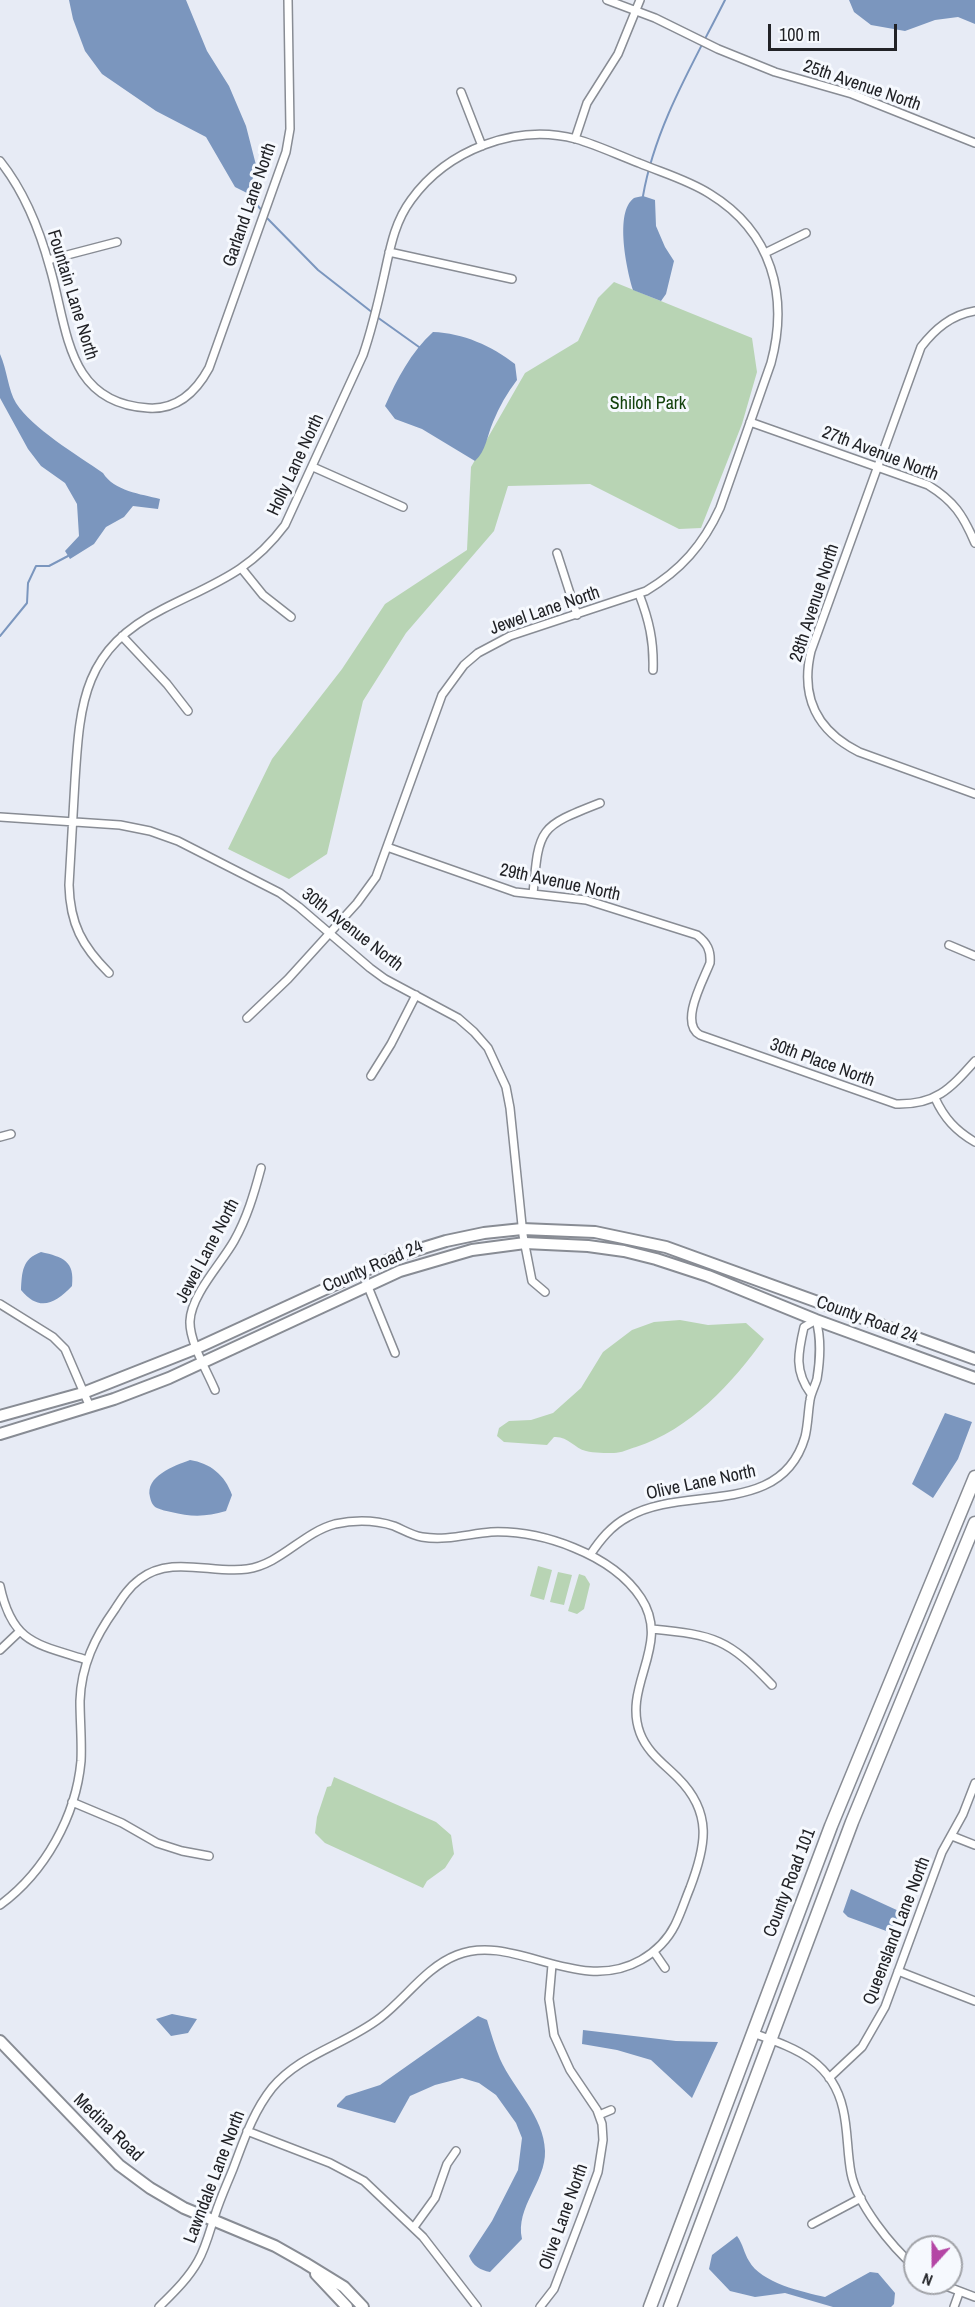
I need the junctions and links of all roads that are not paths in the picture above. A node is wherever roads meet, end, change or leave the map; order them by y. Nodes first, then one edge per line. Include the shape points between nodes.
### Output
1 (288, 0) edge
2 (606, 0) edge
3 (640, 0) edge
4 (636, 11) junction
5 (461, 92) dead end
6 (575, 139) junction
7 (975, 143) edge
8 (482, 146) junction
9 (0, 160) edge
10 (806, 233) dead end
11 (117, 242) dead end
12 (389, 252) junction
13 (765, 253) junction
14 (48, 260) junction
15 (512, 279) dead end
16 (975, 311) edge
17 (178, 402) joint
18 (750, 422) junction
19 (313, 467) junction
20 (878, 467) junction
21 (403, 507) dead end
22 (975, 543) edge
23 (556, 554) dead end
24 (242, 569) junction
25 (639, 594) junction
26 (577, 615) junction
27 (291, 618) dead end
28 (122, 636) junction
29 (653, 670) dead end
30 (188, 711) dead end
31 (975, 794) edge
32 (600, 802) dead end
33 (0, 817) edge
34 (73, 821) junction
35 (387, 847) junction
36 (533, 894) junction
37 (330, 933) junction
38 (949, 945) dead end
39 (975, 956) edge
40 (109, 973) dead end
41 (416, 995) junction
42 (248, 1018) dead end
43 (700, 1035) joint
44 (975, 1060) edge
45 (371, 1076) dead end
46 (935, 1098) junction
47 (11, 1134) dead end
48 (0, 1137) edge
49 (975, 1142) edge
50 (261, 1168) dead end
51 (523, 1236) junction
52 (362, 1272) junction
53 (368, 1285) junction
54 (545, 1292) dead end
55 (822, 1302) junction
56 (0, 1304) edge
57 (816, 1320) junction
58 (197, 1348) junction
59 (395, 1353) dead end
60 (975, 1359) edge
61 (203, 1363) junction
62 (975, 1378) edge
63 (215, 1390) dead end
64 (83, 1393) junction
65 (811, 1394) junction
66 (90, 1407) junction
67 (0, 1416) edge
68 (0, 1434) edge
69 (975, 1477) edge
70 (975, 1523) edge
71 (590, 1556) junction
72 (0, 1586) edge
73 (652, 1629) junction
74 (20, 1632) junction
75 (0, 1650) edge
76 (87, 1660) junction
77 (772, 1685) dead end
78 (975, 1783) edge
79 (72, 1802) junction
80 (952, 1836) junction
81 (975, 1845) edge
82 (209, 1856) dead end
83 (0, 1905) edge
84 (654, 1952) junction
85 (552, 1965) junction
86 (665, 1968) dead end
87 (898, 1971) junction
88 (975, 2001) edge
89 (753, 2033) junction
90 (770, 2040) junction
91 (0, 2041) edge
92 (829, 2078) junction
93 (611, 2110) dead end
94 (599, 2115) junction
95 (247, 2132) junction
96 (456, 2151) dead end
97 (861, 2198) junction
98 (213, 2219) junction
99 (812, 2224) dead end
100 (414, 2227) junction
101 (903, 2254) edge
102 (305, 2263) junction
103 (159, 2307) edge
104 (347, 2307) edge
105 (363, 2307) edge
106 (477, 2307) edge
107 (540, 2307) edge
108 (650, 2307) edge
109 (670, 2307) edge

1 - 17 street, Garland Lane North via 290,129 286,152 209,368 191,394
2 - 4 street, 25th Avenue North
3 - 4 street
4 - 6 street via 618,54 587,103
4 - 7 street, 25th Avenue North via 718,50 852,94
5 - 8 street
6 - 8 street, Holly Lane North via 532,135
6 - 13 street, Jewel Lane North via 709,193 743,220
8 - 12 street, Holly Lane North via 451,162 411,198 396,226
9 - 14 street, Fountain Lane North via 21,194
10 - 13 street
11 - 14 street
12 - 15 street
12 - 19 street, Holly Lane North via 363,355
13 - 18 street, Jewel Lane North via 774,277 779,320 771,363
14 - 17 street, Fountain Lane North via 71,354 87,381 126,405 152,409
16 - 20 street, 28th Avenue North via 942,324 921,347
18 - 20 street, 27th Avenue North
18 - 25 street, Jewel Lane North via 720,508 704,538 674,572
19 - 21 street
19 - 24 street, Holly Lane North via 285,525 272,543
20 - 22 street, 27th Avenue North via 928,485 953,503
20 - 31 street, 28th Avenue North via 811,651 807,668 811,703 830,733 844,744
23 - 26 street
24 - 27 street via 262,595
24 - 28 street, Holly Lane North via 161,610
25 - 26 street, Jewel Lane North
25 - 29 street via 650,624
26 - 35 street, Jewel Lane North via 493,644 464,665 442,694
28 - 30 street
28 - 34 street, Holly Lane North via 96,669 83,701
32 - 36 street via 561,819 546,831 537,855
33 - 34 street, 30th Avenue North
34 - 37 street, 30th Avenue North via 120,825 178,841 280,893
34 - 40 street, Holly Lane North via 70,904 82,942
35 - 36 street, 29th Avenue North via 508,890
35 - 37 street, Jewel Lane North via 367,891
36 - 43 street, 29th Avenue North via 586,900 697,935 708,947 710,963 691,1015 692,1027
37 - 41 street, 30th Avenue North via 385,979
37 - 42 street, Jewel Lane North
38 - 39 street
41 - 45 street
41 - 51 street, 30th Avenue North via 458,1018 474,1032 498,1067 510,1108
43 - 46 street, 30th Place North via 883,1101 909,1104
44 - 46 street
46 - 49 street via 947,1121
47 - 48 street
50 - 58 street, Jewel Lane North via 242,1225 191,1310 191,1333
51 - 52 street, County Road 24 via 484,1233 446,1241
51 - 53 street, County Road 24 via 436,1258
51 - 54 street, 30th Avenue North via 532,1281
51 - 55 street, County Road 24 via 595,1232 637,1239
51 - 57 street, County Road 24 via 656,1259
52 - 53 street
52 - 58 street, County Road 24
53 - 59 street
53 - 61 street, County Road 24
55 - 57 street
55 - 60 street, County Road 24
56 - 64 street via 53,1337 65,1349
57 - 62 street, County Road 24
57 - 65 street, Olive Lane North via 817,1379
57 - 65 street via 804,1327 799,1356 801,1381
58 - 61 street, Jewel Lane North
58 - 64 street, County Road 24
61 - 63 street, Jewel Lane North
61 - 66 street, County Road 24
64 - 66 street
64 - 67 street, County Road 24
65 - 71 street, Olive Lane North via 805,1437 784,1472 771,1482 741,1494 645,1509 613,1527
66 - 68 street, County Road 24
69 - 89 main road, County Road 101 via 831,1826
70 - 90 main road, County Road 101 via 852,1822
71 - 73 street via 633,1588 642,1599
71 - 76 street via 558,1542 525,1534 484,1533 444,1539 418,1537 380,1522 344,1522 311,1534 258,1566 167,1567 143,1576 104,1624
72 - 74 street via 7,1614
73 - 77 street via 705,1635 723,1642
73 - 84 street via 636,1703 640,1732 657,1758 690,1792 698,1805 705,1834 699,1863 673,1930
74 - 75 street
74 - 76 street via 33,1642
76 - 79 street via 80,1703 81,1763
78 - 80 street, Queensland Lane North
79 - 82 street via 122,1823 157,1844
79 - 83 street via 58,1838 44,1860
80 - 81 street
80 - 87 street, Queensland Lane North via 942,1852
84 - 85 street via 623,1969 587,1971
84 - 86 street
85 - 94 street, Olive Lane North via 549,1998 554,2036
85 - 95 street, Lawndale Lane North via 485,1949 445,1961 360,2032 290,2070 265,2097
87 - 88 street
87 - 92 street, Queensland Lane North via 875,2027 862,2047
89 - 90 street
89 - 108 main road, County Road 101
90 - 92 street via 802,2052
90 - 109 main road, County Road 101
91 - 98 street, Medina Road via 119,2165 184,2208
92 - 97 street via 843,2107 851,2175
93 - 94 street
94 - 107 street, Olive Lane North via 603,2140 598,2172 554,2289
95 - 98 street, Lawndale Lane North
95 - 100 street via 347,2171
96 - 100 street via 435,2198
97 - 99 street
97 - 101 street
98 - 102 street, Medina Road
98 - 103 street, Lawndale Lane North via 198,2262
100 - 106 street
102 - 104 street, Medina Road
102 - 105 street, Medina Road via 344,2287

